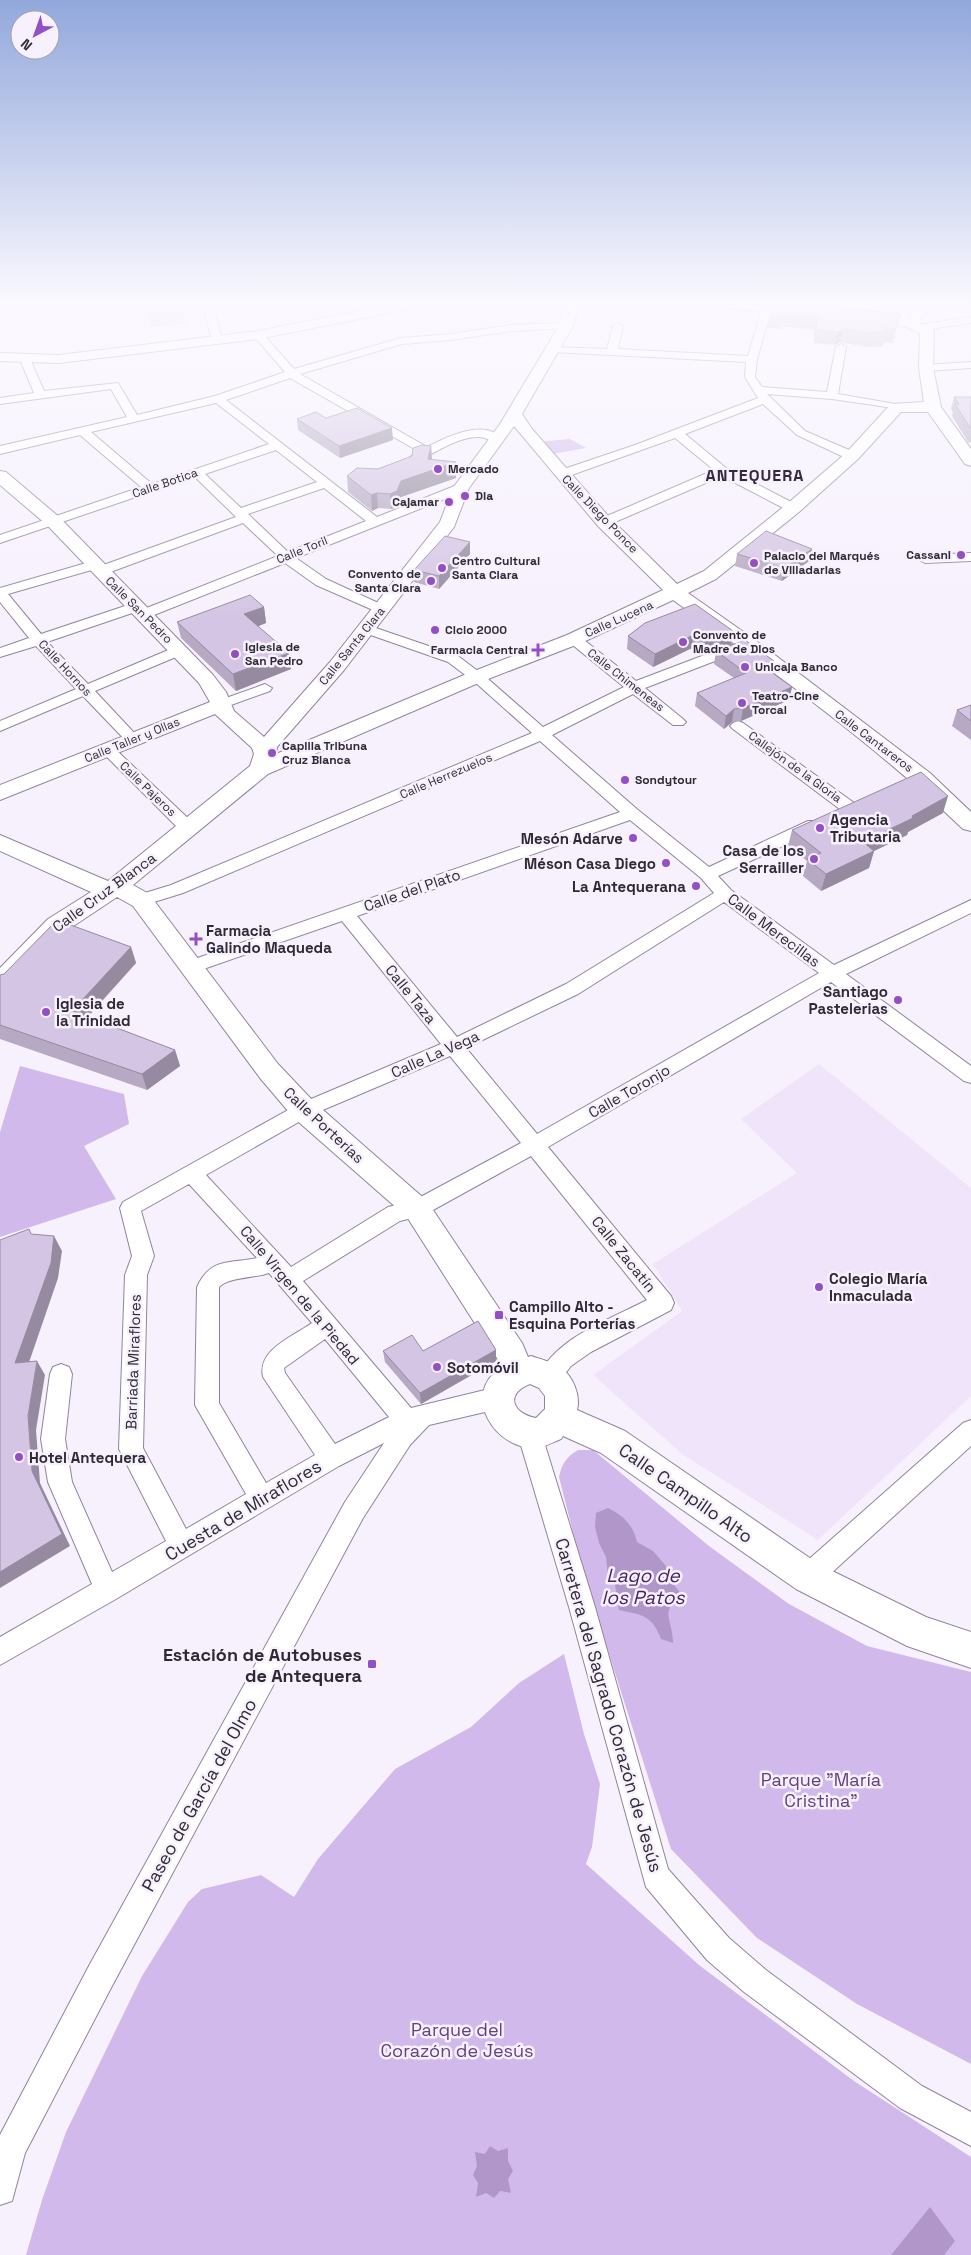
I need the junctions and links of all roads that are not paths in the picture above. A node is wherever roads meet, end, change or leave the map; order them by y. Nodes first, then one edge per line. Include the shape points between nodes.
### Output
1 (127, 407) edge
2 (183, 407) edge
3 (229, 407) edge
4 (350, 407) edge
5 (518, 407) edge
6 (734, 407) edge
7 (775, 407) edge
8 (898, 407) edge
9 (933, 407) edge
10 (511, 419) junction
11 (134, 420) junction
12 (84, 432) junction
13 (478, 432) junction
14 (677, 434) junction
15 (496, 439) junction
16 (276, 446) junction
17 (966, 447) edge
18 (0, 450) edge
19 (426, 451) junction
20 (852, 456) junction
21 (404, 461) edge
22 (971, 461) edge
23 (722, 471) junction
24 (196, 472) junction
25 (562, 474) junction
26 (0, 476) edge
27 (344, 483) dead end
28 (327, 486) junction
29 (149, 488) junction
30 (461, 488) junction
31 (793, 508) junction
32 (242, 516) junction
33 (53, 521) junction
34 (374, 521) junction
35 (604, 522) junction
36 (0, 539) edge
37 (286, 557) junction
38 (971, 557) edge
39 (925, 559) dead end
40 (96, 568) junction
41 (0, 592) edge
42 (676, 593) junction
43 (140, 610) junction
44 (382, 610) junction
45 (367, 629) junction
46 (574, 639) junction
47 (38, 640) junction
48 (748, 644) junction
49 (178, 651) junction
50 (0, 653) edge
51 (476, 678) junction
52 (635, 687) junction
53 (264, 688) dead end
54 (86, 691) junction
55 (220, 704) junction
56 (678, 722) dead end
57 (0, 726) edge
58 (738, 726) dead end
59 (540, 735) junction
60 (133, 740) junction
61 (108, 750) junction
62 (269, 761) junction
63 (0, 793) edge
64 (869, 801) edge
65 (851, 809) junction
66 (632, 814) junction
67 (971, 824) edge
68 (188, 828) junction
69 (0, 842) edge
70 (707, 874) junction
71 (113, 889) junction
72 (725, 894) junction
73 (141, 900) junction
74 (971, 906) edge
75 (345, 913) junction
76 (192, 967) junction
77 (833, 973) junction
78 (0, 983) edge
79 (454, 1046) junction
80 (970, 1075) edge
81 (304, 1110) junction
82 (534, 1145) junction
83 (191, 1173) junction
84 (139, 1202) joint
85 (417, 1209) junction
86 (272, 1260) junction
87 (289, 1279) junction
88 (326, 1326) junction
89 (61, 1374) dead end
90 (517, 1374) junction
91 (549, 1377) junction
92 (498, 1405) junction
93 (414, 1418) junction
94 (559, 1418) junction
95 (971, 1431) edge
96 (529, 1432) junction
97 (331, 1458) junction
98 (262, 1499) junction
99 (182, 1546) junction
100 (808, 1577) junction
101 (107, 1590) junction
102 (971, 1650) edge
103 (0, 1652) edge
104 (971, 2130) edge
105 (0, 2189) edge

1 - 11 street
2 - 11 street
3 - 16 street
4 - 19 street
5 - 10 street, Calle Santa Clara
6 - 14 street
7 - 20 street via 801,433
8 - 20 street, Calle Lucena
9 - 17 street
10 - 13 street
10 - 15 street, Calle Santa Clara
10 - 25 street, Calle Diego Ponce
11 - 12 street
12 - 18 street
12 - 29 street
13 - 15 street
13 - 19 street
14 - 23 street
14 - 25 street
15 - 30 street, Calle Santa Clara
16 - 24 street, Calle Botica
16 - 28 street
17 - 22 street
19 - 21 street
20 - 31 street, Calle Lucena
23 - 31 street
23 - 35 street
24 - 29 street, Calle Botica
24 - 32 street
25 - 35 street, Calle Diego Ponce
26 - 33 street, Calle San Pedro
27 - 28 street
28 - 32 street
28 - 34 street
29 - 33 street, Calle Botica
30 - 34 street, Calle Toril
30 - 44 street, Calle Santa Clara via 448,523
31 - 42 street, Calle Lucena via 710,575
32 - 37 street
32 - 40 street
33 - 36 street, Calle Botica
33 - 40 street, Calle San Pedro
34 - 37 street, Calle Toril
35 - 42 street, Calle Diego Ponce
37 - 43 street, Calle Toril
37 - 44 street via 321,582
38 - 39 street
40 - 41 street
40 - 43 street, Calle San Pedro
41 - 47 street, Calle Hornos
42 - 46 street, Calle Lucena
42 - 48 street, Calle Cantareros
43 - 47 street, Calle Toril
43 - 49 street, Calle San Pedro
44 - 45 street, Calle Santa Clara
45 - 51 street, Calle Merecillas via 453,660
45 - 62 street, Calle Santa Clara via 267,746
46 - 51 street, Calle Lucena
46 - 52 street, Calle Chimeneas
47 - 50 street, Calle Toril
47 - 54 street, Calle Hornos
48 - 52 street, Calle Herrezuelos
48 - 67 street, Calle Cantareros via 913,782
49 - 54 street
49 - 55 street, Calle San Pedro via 206,679
51 - 59 street, Calle Merecillas
51 - 62 street, Calle Lucena
52 - 56 street, Calle Chimeneas
52 - 59 street, Calle Herrezuelos
53 - 55 street, Calle Taller y Ollas
54 - 57 street
54 - 60 street, Calle Hornos
55 - 60 street, Calle Taller y Ollas
55 - 62 street, Calle San Pedro via 225,714 261,745
58 - 65 street, Callejón de la Gloria
59 - 66 street, Calle Merecillas
59 - 73 street, Calle Herrezuelos via 186,885
60 - 61 street, Calle Taller y Ollas
61 - 63 street, Calle Taller y Ollas
61 - 68 street, Calle Pajeros
62 - 68 street, Calle Cruz Blanca
64 - 65 street
65 - 70 street
66 - 70 street, Calle Merecillas
66 - 75 street, Calle del Plato
68 - 71 street, Calle Cruz Blanca
69 - 71 street, Calle Porterías
70 - 72 street, Calle Merecillas
71 - 73 street, Calle Porterías
71 - 78 street, Calle Cruz Blanca via 57,925
72 - 77 street, Calle Merecillas
72 - 79 street, Calle La Vega via 572,989
73 - 76 street, Calle Porterías
74 - 77 street, Calle Toronjo
75 - 76 street, Calle del Plato
75 - 79 street, Calle Taza
76 - 81 street, Calle Porterías via 257,1057
77 - 80 street, Calle Merecillas
77 - 82 street, Calle Toronjo
79 - 81 street, Calle La Vega
79 - 82 street, Calle Taza
81 - 83 street, Calle La Vega
81 - 85 street, Calle Porterías
82 - 85 street, Calle Toronjo
82 - 91 street, Calle Zacatín via 664,1303 583,1345 563,1359
83 - 84 street, Calle La Vega
83 - 86 street, Calle Virgen de la Piedad
84 - 99 street, Barriada Miraflores via 130,1208 143,1256 136,1275 131,1449
85 - 87 street, Calle Toronjo via 395,1213
85 - 90 street, Calle Porterías via 511,1353
86 - 87 street, Calle Virgen de la Piedad
86 - 98 street via 262,1266 220,1274 208,1286 207,1405
87 - 88 street, Calle Virgen de la Piedad
88 - 93 street, Calle Virgen de la Piedad
88 - 97 street via 275,1361 272,1370
89 - 101 street via 53,1439 60,1482
90 - 91 street via 531,1370
90 - 92 street via 500,1390
91 - 94 street via 563,1397 563,1412
92 - 93 street, Cuesta de Miraflores via 484,1401
92 - 96 street via 510,1423
93 - 97 street, Cuesta de Miraflores
93 - 105 street, Paseo de García del Olmo via 354,1510 92,1993 10,2149
94 - 96 street via 541,1433
94 - 100 street, Calle Campillo Alto via 613,1442
95 - 100 street
96 - 104 street, Carretera del Sagrado Corazón de Jesús via 582,1608 656,1877 718,1949 755,1981 911,2097
97 - 98 street, Cuesta de Miraflores
98 - 99 street, Cuesta de Miraflores
99 - 101 street, Cuesta de Miraflores
100 - 102 street, Calle Campillo Alto via 920,1633
101 - 103 street, Cuesta de Miraflores

